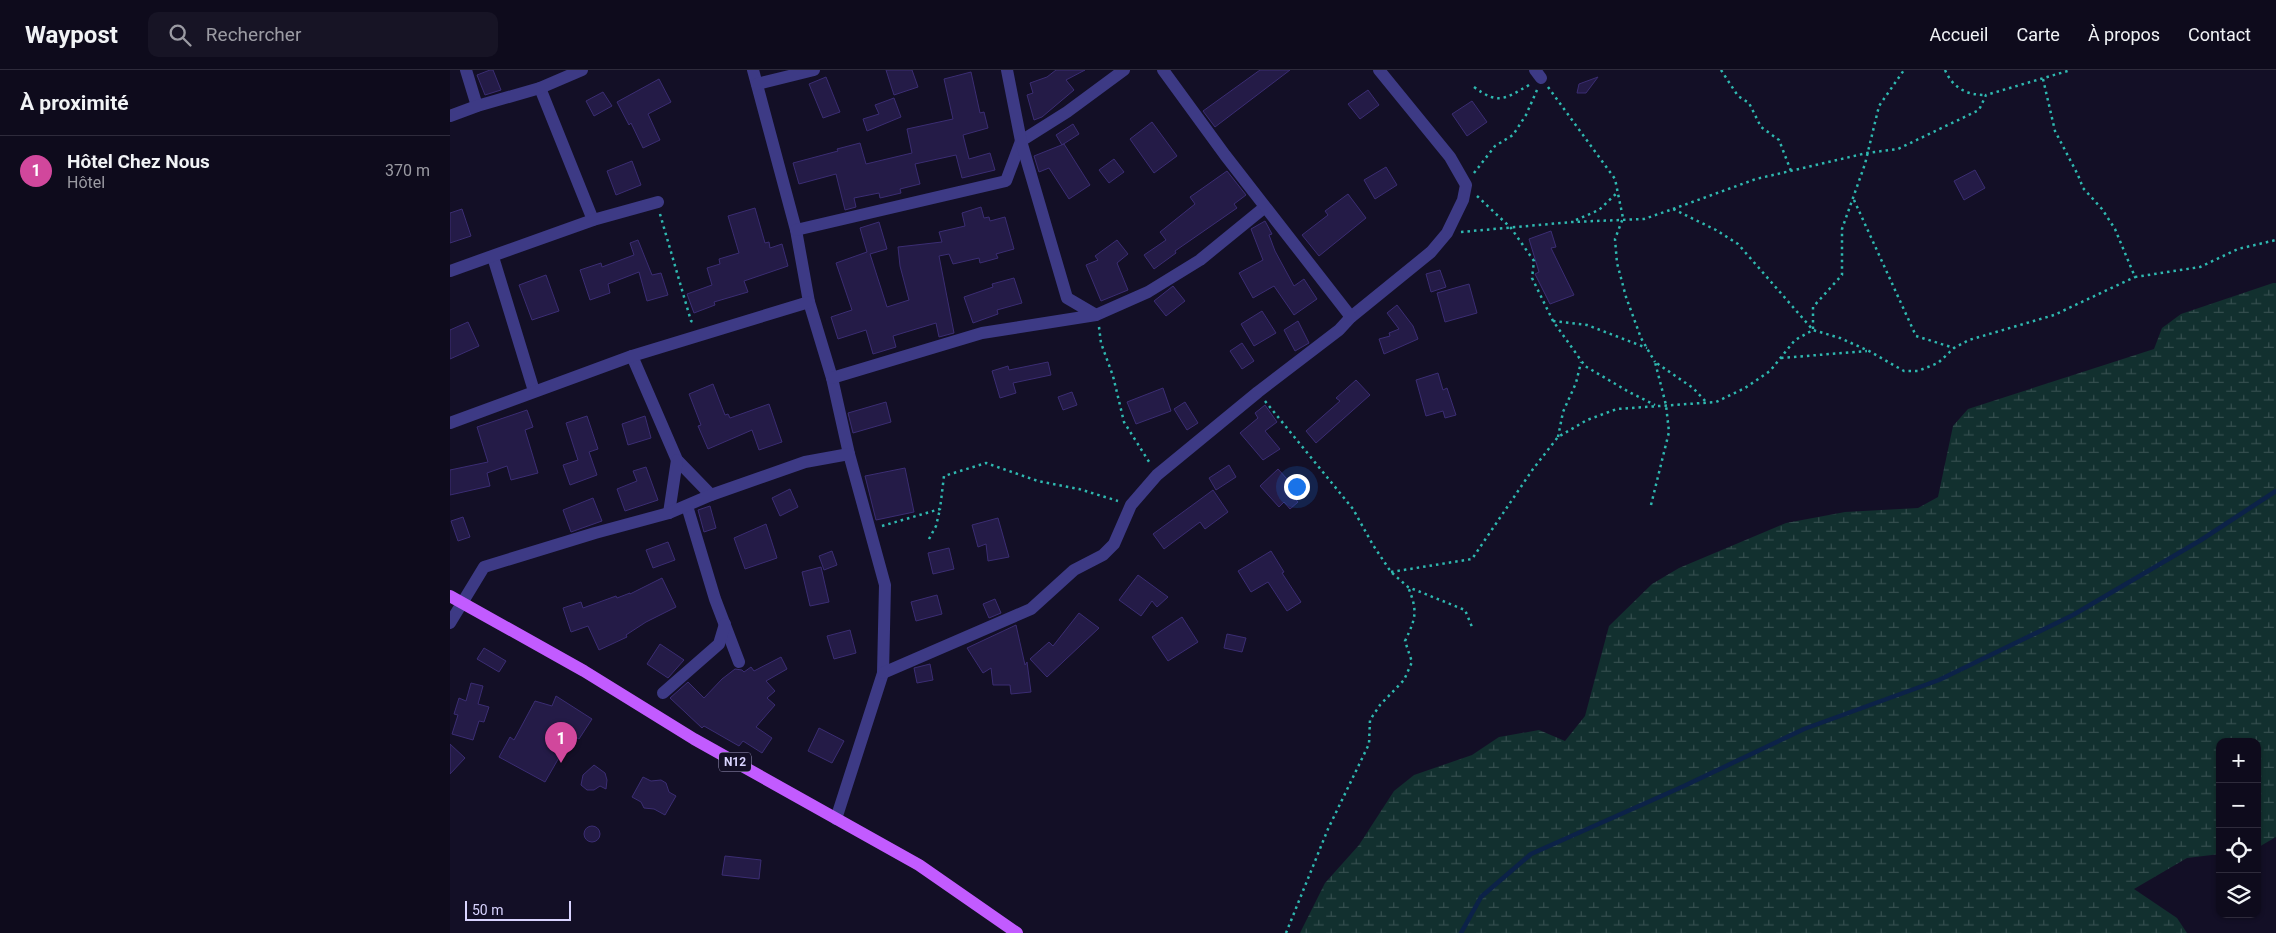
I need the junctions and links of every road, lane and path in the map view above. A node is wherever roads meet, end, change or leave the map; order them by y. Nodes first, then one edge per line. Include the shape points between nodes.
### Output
1 (466, 70) edge
2 (582, 70) edge
3 (753, 70) edge
4 (814, 70) edge
5 (1006, 70) edge
6 (1124, 70) edge
7 (1163, 70) edge
8 (1379, 70) edge
9 (1722, 70) edge
10 (1904, 70) edge
11 (1945, 70) edge
12 (2071, 70) edge
13 (1538, 74) edge
14 (2043, 79) junction
15 (757, 84) junction
16 (1474, 87) dead end
17 (540, 88) junction
18 (1986, 95) junction
19 (477, 106) junction
20 (450, 116) edge
21 (1021, 142) junction
22 (1867, 154) junction
23 (1791, 171) junction
24 (1466, 185) junction
25 (1618, 192) junction
26 (1853, 198) junction
27 (658, 202) joint
28 (1265, 207) junction
29 (1673, 208) junction
30 (1622, 218) junction
31 (593, 220) junction
32 (1572, 222) junction
33 (1511, 228) junction
34 (796, 230) junction
35 (1447, 233) junction
36 (2276, 240) edge
37 (493, 257) junction
38 (450, 271) edge
39 (2135, 277) junction
40 (809, 302) junction
41 (1096, 315) junction
42 (1351, 317) junction
43 (691, 321) dead end
44 (1553, 321) junction
45 (1814, 330) junction
46 (1647, 348) junction
47 (1954, 348) junction
48 (1869, 351) junction
49 (632, 356) junction
50 (1781, 358) junction
51 (1581, 361) junction
52 (1656, 362) junction
53 (832, 378) junction
54 (534, 391) junction
55 (1258, 392) junction
56 (1707, 403) junction
57 (1657, 405) junction
58 (1666, 405) junction
59 (450, 423) edge
60 (1558, 437) junction
61 (849, 454) junction
62 (677, 460) junction
63 (1157, 475) junction
64 (711, 495) junction
65 (1131, 505) junction
66 (1651, 505) dead end
67 (687, 506) junction
68 (940, 509) junction
69 (669, 514) junction
70 (870, 529) junction
71 (929, 539) dead end
72 (1391, 572) junction
73 (1408, 587) junction
74 (450, 596) edge
75 (464, 602) junction
76 (450, 623) edge
77 (725, 624) junction
78 (1472, 627) dead end
79 (739, 662) dead end
80 (882, 673) junction
81 (663, 693) dead end
82 (836, 819) junction
83 (1017, 933) edge
84 (1286, 933) edge

1 - 19 street
2 - 17 street
3 - 15 street
4 - 15 street
5 - 21 street
6 - 21 street
7 - 28 street
8 - 24 street via 1450,158
9 - 23 path via 1738,96 1749,103 1761,126 1779,140
10 - 22 path via 1879,106
11 - 18 path via 1960,90 1972,95
12 - 14 path
13 - 16 path via 1507,98 1497,100
13 - 24 path via 1526,115 1513,135 1495,146
13 - 25 path via 1615,179
14 - 18 path
14 - 39 path via 2054,131 2083,188 2115,229
15 - 34 street
17 - 19 street
17 - 31 street
18 - 22 path via 1979,110 1898,149
19 - 20 street
21 - 34 street via 1006,181
21 - 41 street via 1067,298
22 - 23 path
22 - 26 path
23 - 29 path via 1756,179
24 - 33 path
24 - 35 street via 1463,200
25 - 30 path
25 - 32 path via 1599,210
26 - 45 path via 1842,229 1842,274 1813,307
26 - 47 path via 1916,336
27 - 31 street
27 - 43 path
28 - 41 street via 1200,260 1148,292
28 - 42 street
29 - 30 path via 1644,219
29 - 45 path via 1738,244
30 - 32 path
30 - 46 path via 1615,238 1616,263
31 - 37 street
32 - 33 path
33 - 35 path
33 - 44 path via 1534,261 1532,278
34 - 40 street
35 - 42 street via 1431,252
36 - 39 path via 2238,249 2200,267
37 - 38 street
37 - 54 street
39 - 47 path via 2054,315 1969,340
40 - 49 street
40 - 53 street
41 - 53 street via 982,333
41 - 63 path via 1124,422
42 - 55 street
44 - 46 path via 1587,326
44 - 51 path
45 - 48 path
45 - 50 path via 1795,340
46 - 52 path
47 - 48 path via 1938,363 1918,371 1904,371
48 - 50 path
49 - 54 street
49 - 62 street
50 - 56 path via 1770,371 1745,388
51 - 57 path via 1629,392
51 - 60 path
52 - 56 path via 1693,388
52 - 58 path
53 - 61 street
54 - 59 street
55 - 63 street
55 - 72 path via 1353,509
56 - 58 path
57 - 58 path
57 - 60 path via 1617,410 1587,420
58 - 66 path via 1669,432
60 - 72 path via 1472,559
61 - 64 street via 805,462
61 - 70 street
62 - 64 street
62 - 69 street
63 - 65 street
64 - 67 street
65 - 68 path via 1038,481 986,463 944,476
65 - 80 street via 1114,544 1103,555 1074,570 1031,609
67 - 69 street
67 - 77 street
68 - 70 path
68 - 71 path
69 - 75 street via 484,567
70 - 80 street via 885,585
72 - 73 path
73 - 78 path via 1465,610
73 - 84 path via 1415,604 1415,621 1405,641 1412,662 1404,680 1370,720 1369,744 1328,829
74 - 75 main road, N12
75 - 76 street
75 - 82 main road, N12
77 - 79 street
77 - 81 street via 719,644
80 - 82 street
82 - 83 main road, N12 via 919,865

